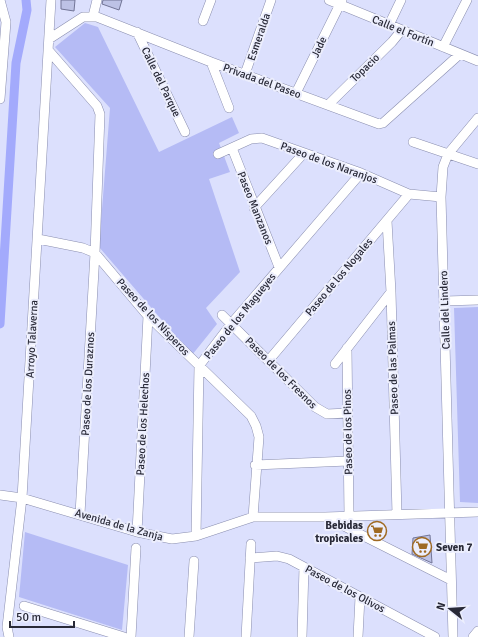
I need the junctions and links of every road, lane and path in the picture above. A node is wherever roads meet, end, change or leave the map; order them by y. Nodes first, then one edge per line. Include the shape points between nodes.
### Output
1 (0, 0) edge
2 (51, 0) edge
3 (97, 0) edge
4 (211, 0) edge
5 (271, 0) edge
6 (329, 0) edge
7 (401, 0) edge
8 (467, 0) edge
9 (341, 2) edge
10 (93, 16) junction
11 (203, 22) dead end
12 (389, 25) junction
13 (401, 31) junction
14 (137, 32) junction
15 (49, 39) junction
16 (442, 47) junction
17 (49, 51) junction
18 (460, 54) junction
19 (211, 62) junction
20 (478, 62) edge
21 (1, 68) edge
22 (245, 74) junction
23 (296, 93) junction
24 (0, 99) edge
25 (328, 105) junction
26 (228, 108) dead end
27 (478, 118) edge
28 (185, 132) dead end
29 (414, 142) dead end
30 (232, 148) junction
31 (304, 153) junction
32 (218, 154) dead end
33 (448, 154) junction
34 (478, 164) edge
35 (361, 173) junction
36 (409, 194) junction
37 (441, 197) junction
38 (254, 208) junction
39 (387, 221) junction
40 (38, 240) junction
41 (95, 253) junction
42 (279, 267) junction
43 (391, 292) junction
44 (444, 300) junction
45 (478, 300) edge
46 (222, 315) dead end
47 (148, 316) junction
48 (231, 324) junction
49 (347, 348) junction
50 (269, 360) junction
51 (335, 364) dead end
52 (199, 366) junction
53 (348, 413) junction
54 (348, 461) junction
55 (255, 465) junction
56 (0, 495) edge
57 (22, 498) junction
58 (478, 512) edge
59 (450, 513) junction
60 (80, 514) junction
61 (397, 514) junction
62 (349, 516) junction
63 (252, 517) junction
64 (325, 517) junction
65 (137, 532) junction
66 (196, 536) junction
67 (251, 544) dead end
68 (136, 548) dead end
69 (250, 558) junction
70 (194, 561) dead end
71 (304, 566) junction
72 (451, 580) junction
73 (360, 597) junction
74 (24, 606) dead end
75 (478, 631) edge
76 (417, 633) edge
77 (9, 637) edge
78 (124, 637) edge
79 (131, 637) edge
80 (189, 637) edge
81 (246, 637) edge
82 (302, 637) edge
83 (358, 637) edge
84 (435, 637) edge
85 (453, 637) edge
86 (474, 637) edge

1 - 21 street via 6,22
2 - 15 street, Arroyo Talaverna
3 - 10 street
4 - 11 street
5 - 22 street, Esmeralda
6 - 9 street, Calle el Fortín
7 - 12 street
8 - 16 street
9 - 12 street, Calle el Fortín
9 - 23 street, Jade
10 - 14 street, Privada del Paseo
10 - 15 street via 83,17
12 - 13 street, Calle el Fortín
13 - 16 street, Calle el Fortín
13 - 25 street, Topacio
14 - 19 street, Privada del Paseo
14 - 28 street, Calle del Parque
15 - 17 street, Arroyo Talaverna
16 - 18 street, Calle el Fortín
17 - 40 street, Arroyo Talaverna
17 - 41 street, Paseo de los Duraznos via 97,106 100,114
18 - 20 street, Calle el Fortín
18 - 25 street, Privada del Paseo via 381,124
19 - 22 street, Privada del Paseo
19 - 26 street
21 - 24 street
22 - 23 street, Privada del Paseo
23 - 25 street, Privada del Paseo
27 - 33 street, Calle del Lindero
29 - 33 street
30 - 31 street, Paseo de los Naranjos via 256,138
30 - 32 street, Paseo de los Naranjos
30 - 38 street, Paseo Manzanos
31 - 35 street, Paseo de los Naranjos
31 - 38 street
33 - 34 street
33 - 37 street, Calle del Lindero
35 - 36 street, Paseo de los Naranjos
35 - 42 street, Paseo de los Magueyes
36 - 37 street, Paseo de los Naranjos
36 - 39 street, Paseo de los Nogales
37 - 44 street, Calle del Lindero
38 - 42 street, Paseo Manzanos
39 - 43 street, Paseo de las Palmas
39 - 50 street, Paseo de los Nogales
40 - 41 street via 83,248
40 - 57 street, Arroyo Talaverna
41 - 47 street, Paseo de los Nísperos
41 - 60 street, Paseo de los Duraznos
42 - 48 street, Paseo de los Magueyes
43 - 49 street
43 - 61 street, Paseo de las Palmas
44 - 45 street
44 - 59 street, Calle del Lindero
46 - 48 street, Paseo de los Fresnos
47 - 52 street, Paseo de los Nísperos
47 - 65 street, Paseo de los Helechos
48 - 50 street, Paseo de los Fresnos
48 - 52 street, Paseo de los Magueyes
49 - 51 street
49 - 53 street, Paseo de los Pinos
50 - 53 street, Paseo de los Fresnos via 322,412
52 - 55 street, Paseo de los Nísperos via 251,416 259,437
52 - 66 street, Paseo de los Magueyes
53 - 54 street, Paseo de los Pinos
54 - 55 street
54 - 62 street, Paseo de los Pinos
55 - 63 street, Paseo de los Nísperos
56 - 57 street, Avenida de la Zanja
57 - 60 street, Avenida de la Zanja
57 - 77 street, Arroyo Talaverna via 7,626
58 - 59 street, Avenida de la Zanja
59 - 61 street, Avenida de la Zanja
59 - 72 street, Calle del Lindero
60 - 65 street, Avenida de la Zanja
61 - 62 street, Avenida de la Zanja
62 - 64 street, Avenida de la Zanja
63 - 64 street, Avenida de la Zanja
63 - 66 street, Avenida de la Zanja
64 - 72 street
65 - 66 street, Avenida de la Zanja via 172,539
67 - 69 street
68 - 79 street
69 - 71 street, Paseo de los Olivos via 277,556
69 - 81 street
70 - 80 street
71 - 73 street, Paseo de los Olivos
71 - 82 street
72 - 85 street, Calle del Lindero
73 - 76 street, Paseo de los Olivos
73 - 83 street
74 - 78 street
75 - 86 street
76 - 84 street, Paseo de los Olivos

